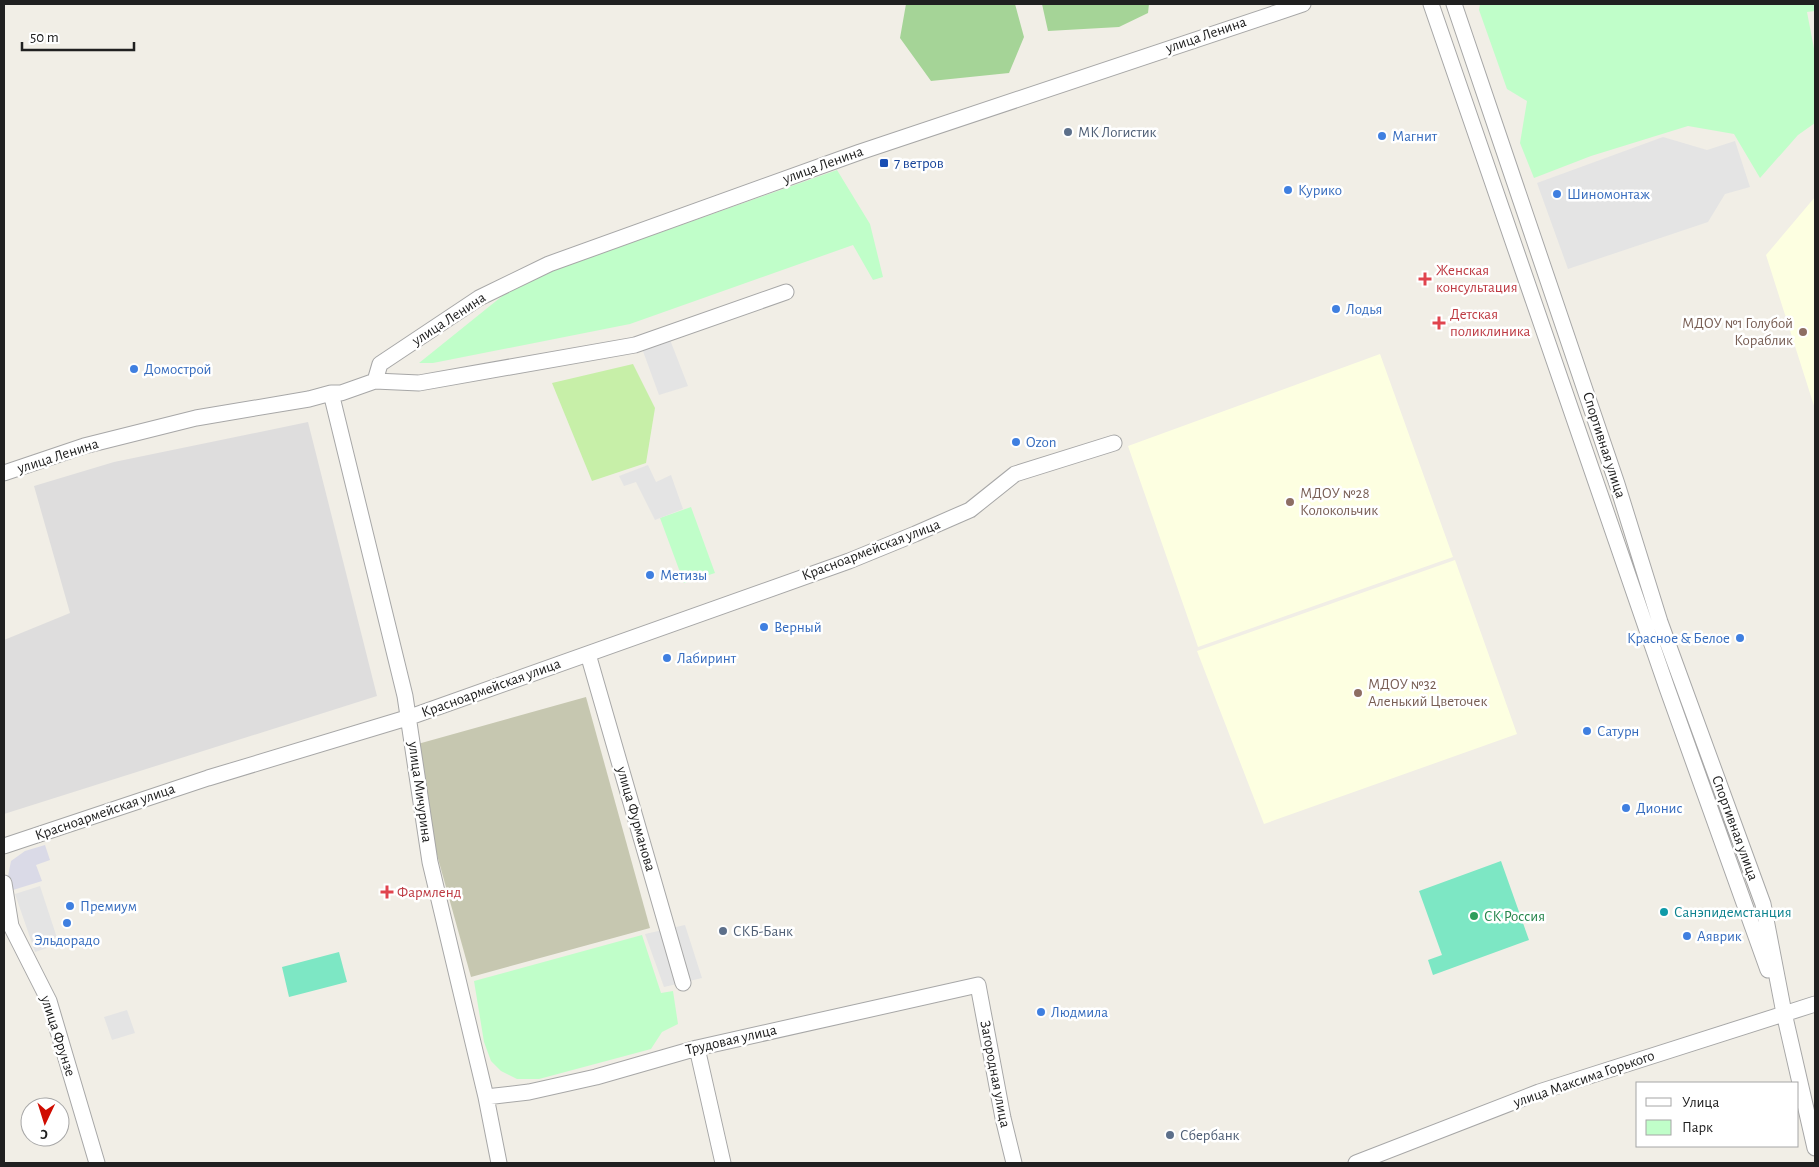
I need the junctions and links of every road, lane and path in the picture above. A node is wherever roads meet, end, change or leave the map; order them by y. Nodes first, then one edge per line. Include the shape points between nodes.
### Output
1 (1303, 4) edge
2 (1432, 4) edge
3 (1454, 4) edge
4 (786, 292) dead end
5 (375, 382) junction
6 (331, 393) junction
7 (1114, 443) dead end
8 (4, 473) edge
9 (588, 654) junction
10 (410, 717) junction
11 (4, 846) edge
12 (4, 883) edge
13 (683, 983) dead end
14 (978, 985) joint
15 (1815, 1004) edge
16 (1784, 1013) junction
17 (697, 1048) junction
18 (486, 1097) junction
19 (1815, 1148) edge
20 (98, 1163) edge
21 (499, 1163) edge
22 (723, 1163) edge
23 (1014, 1163) edge
24 (1356, 1163) edge

1 - 5 street, улица Ленина via 847,156 548,264 479,298 380,364
2 - 16 street, Спортивная улица via 1667,688
3 - 16 street, Спортивная улица via 1617,484 1660,622 1763,904
4 - 5 street, улица Ленина via 635,345 419,383
5 - 6 street, улица Ленина
6 - 8 street, улица Ленина via 187,420 84,446
6 - 10 street, улица Мичурина
7 - 9 street, Красноармейская улица via 1015,474 970,510 849,561
9 - 10 street, Красноармейская улица
9 - 13 street, улица Фурманова
10 - 11 street, Красноармейская улица via 208,778
10 - 18 street, улица Мичурина via 430,862
12 - 20 street, улица Фрунзе via 11,926 49,1001
14 - 17 street, Трудовая улица
14 - 23 street, Загородная улица
15 - 16 street, улица Максима Горького
16 - 19 street
16 - 24 street, улица Максима Горького via 1539,1092
17 - 18 street, Трудовая улица via 596,1077 529,1092
17 - 22 street
18 - 21 street, улица Мичурина

